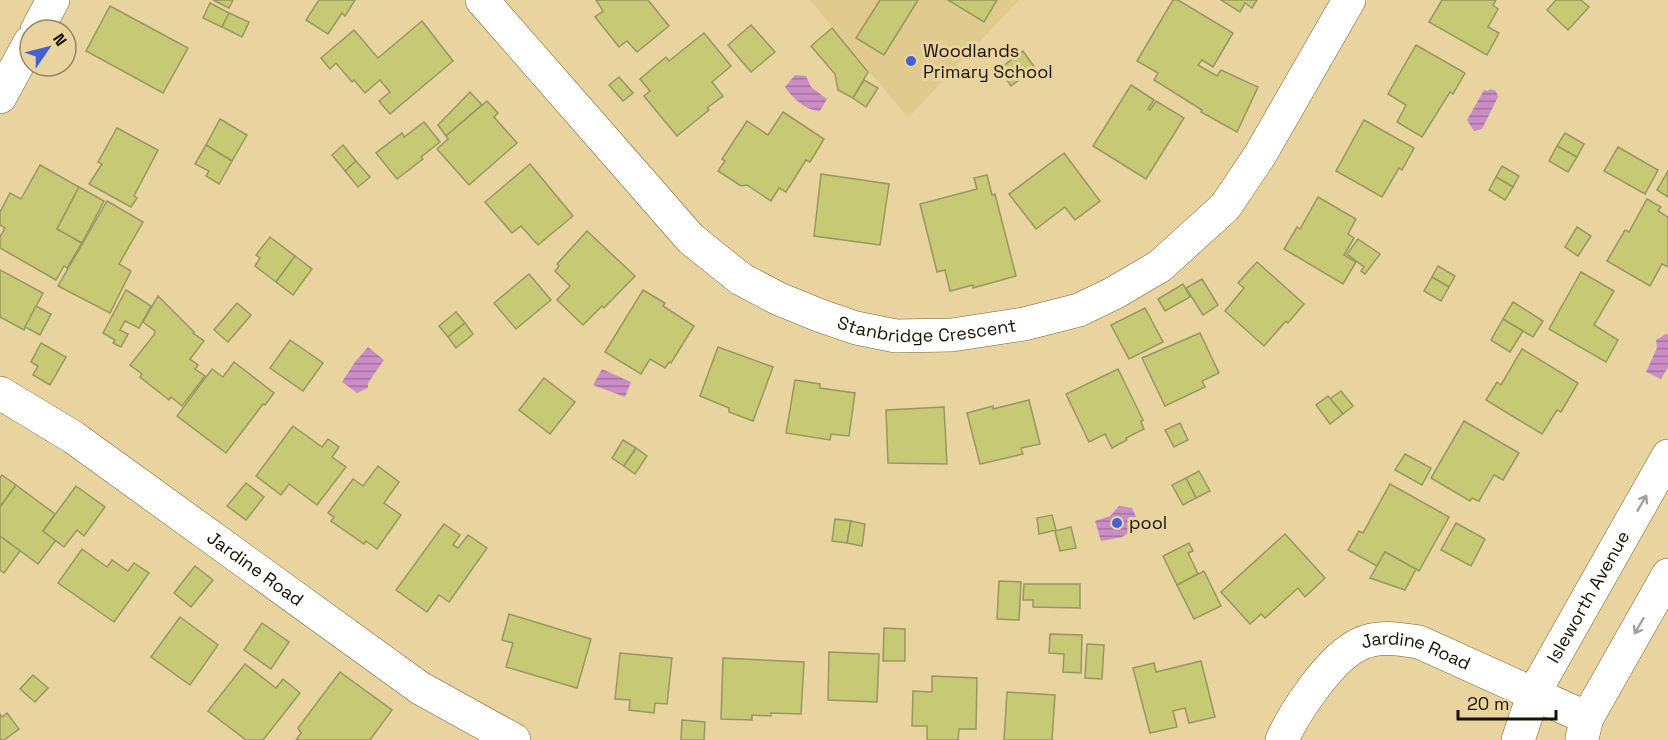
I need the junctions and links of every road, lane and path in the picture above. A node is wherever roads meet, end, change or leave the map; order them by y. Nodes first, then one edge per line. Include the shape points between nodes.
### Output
1 (53, 0) edge
2 (482, 0) edge
3 (1349, 0) edge
4 (43, 18) edge
5 (18, 64) edge
6 (0, 97) edge
7 (0, 393) edge
8 (1668, 456) edge
9 (1668, 576) edge
10 (1534, 693) junction
11 (1584, 729) edge
12 (514, 740) edge
13 (1282, 740) edge
14 (1518, 740) edge

1 - 4 street
2 - 3 street, Stanbridge Crescent via 690,239 741,279 779,299 856,328 896,336 952,335 1024,324 1079,309 1160,266 1225,207 1260,155
5 - 6 street
7 - 12 street, Jardine Road via 73,437 420,688
10 -> 8 street, Isleworth Avenue
9 -> 11 street
10 - 11 street, Jardine Road
10 - 13 street, Jardine Road via 1419,642 1381,639 1360,643 1332,664
10 - 14 street, Isleworth Avenue

